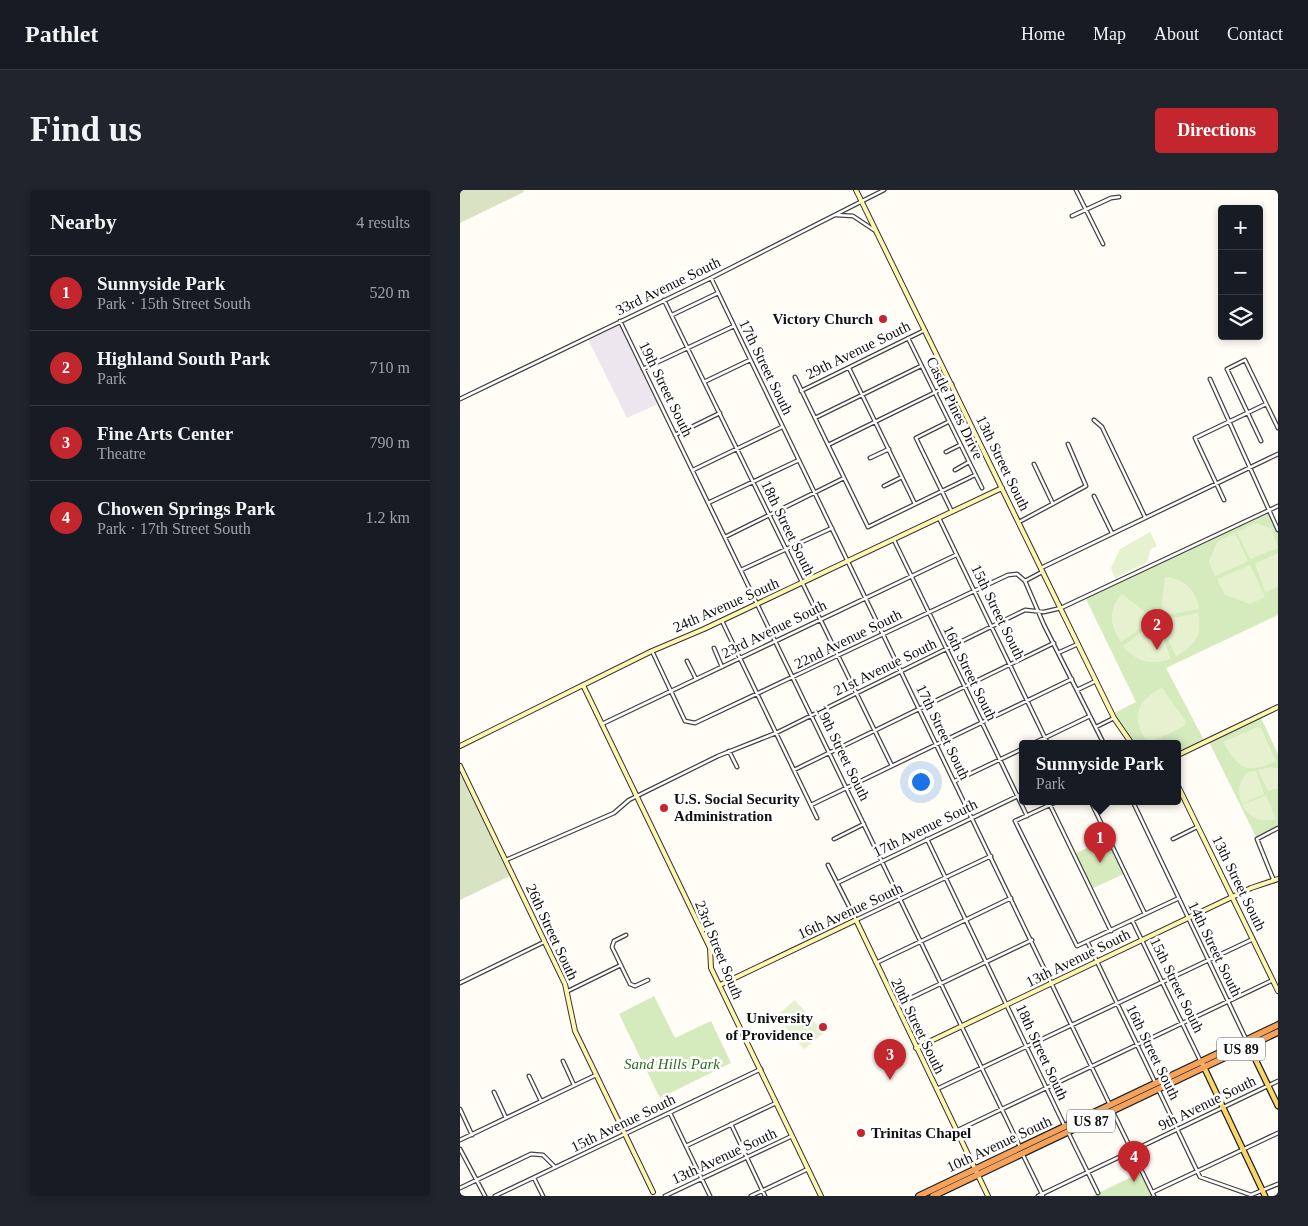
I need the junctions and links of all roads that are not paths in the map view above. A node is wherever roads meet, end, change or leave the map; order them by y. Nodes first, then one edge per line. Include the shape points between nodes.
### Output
1 (856, 190) edge
2 (884, 190) edge
3 (1076, 190) edge
4 (1120, 197) dead end
5 (862, 201) junction
6 (1086, 211) junction
7 (832, 216) junction
8 (1072, 216) dead end
9 (880, 239) junction
10 (1103, 244) dead end
11 (710, 278) junction
12 (718, 293) junction
13 (664, 300) junction
14 (672, 315) junction
15 (620, 321) junction
16 (734, 326) junction
17 (925, 330) junction
18 (908, 338) junction
19 (688, 348) junction
20 (750, 360) junction
21 (921, 366) junction
22 (643, 368) junction
23 (849, 368) junction
24 (795, 377) dead end
25 (1210, 379) dead end
26 (704, 382) junction
27 (952, 384) junction
28 (801, 391) junction
29 (934, 393) junction
30 (862, 395) junction
31 (460, 399) edge
32 (1266, 404) junction
33 (1248, 412) junction
34 (720, 413) junction
35 (814, 418) junction
36 (1094, 420) dead end
37 (1230, 421) junction
38 (875, 422) junction
39 (948, 422) junction
40 (782, 427) junction
41 (1278, 428) edge
42 (675, 435) junction
43 (1261, 440) dead end
44 (1068, 444) dead end
45 (828, 445) junction
46 (960, 445) junction
47 (737, 448) junction
48 (889, 449) junction
49 (946, 452) dead end
50 (1278, 454) edge
51 (870, 458) dead end
52 (798, 460) junction
53 (969, 462) junction
54 (1034, 464) dead end
55 (1250, 468) junction
56 (692, 470) junction
57 (955, 470) dead end
58 (975, 475) junction
59 (902, 477) junction
60 (844, 478) junction
61 (753, 482) junction
62 (1216, 484) junction
63 (884, 486) dead end
64 (982, 488) dead end
65 (1002, 488) junction
66 (942, 491) junction
67 (815, 493) junction
68 (1094, 496) dead end
69 (1224, 500) dead end
70 (708, 503) junction
71 (916, 504) junction
72 (1053, 504) junction
73 (1278, 506) edge
74 (1268, 510) junction
75 (952, 512) junction
76 (770, 515) junction
77 (1145, 517) junction
78 (939, 518) junction
79 (1019, 522) junction
80 (832, 528) junction
81 (1278, 530) edge
82 (1112, 533) junction
83 (725, 537) junction
84 (894, 540) junction
85 (786, 549) junction
86 (956, 556) junction
87 (848, 561) junction
88 (741, 570) junction
89 (1042, 570) junction
90 (911, 576) junction
91 (1025, 581) junction
92 (803, 583) junction
93 (974, 592) junction
94 (866, 598) junction
95 (758, 604) junction
96 (1061, 608) junction
97 (1039, 612) junction
98 (929, 613) junction
99 (820, 620) junction
100 (722, 621) junction
101 (991, 627) junction
102 (884, 634) junction
103 (775, 642) junction
104 (1054, 643) junction
105 (1078, 644) junction
106 (714, 648) dead end
107 (947, 650) junction
108 (652, 651) junction
109 (1060, 652) junction
110 (839, 656) junction
111 (740, 658) junction
112 (687, 661) dead end
113 (1009, 664) junction
114 (722, 667) junction
115 (901, 672) junction
116 (793, 678) junction
117 (696, 679) junction
118 (1072, 679) junction
119 (1096, 681) junction
120 (583, 685) junction
121 (965, 686) junction
122 (1077, 690) junction
123 (671, 691) junction
124 (857, 694) junction
125 (758, 695) junction
126 (1027, 701) junction
127 (1278, 707) edge
128 (919, 708) junction
129 (812, 715) junction
130 (1090, 716) junction
131 (1114, 718) junction
132 (982, 723) junction
133 (602, 724) junction
134 (1096, 727) junction
135 (875, 730) junction
136 (776, 732) junction
137 (1045, 738) junction
138 (1041, 740) edge
139 (1102, 740) edge
140 (1129, 740) edge
141 (937, 744) junction
142 (460, 746) edge
143 (1019, 750) edge
144 (729, 751) junction
145 (830, 752) junction
146 (1181, 754) edge
147 (1000, 760) junction
148 (460, 766) edge
149 (892, 766) junction
150 (737, 767) dead end
151 (794, 770) junction
152 (955, 781) junction
153 (847, 788) junction
154 (1181, 792) edge
155 (637, 796) junction
156 (1017, 796) junction
157 (1019, 800) edge
158 (811, 805) junction
159 (1022, 805) edge
160 (1050, 805) joint
161 (1092, 805) edge
162 (1134, 805) edge
163 (1027, 816) junction
164 (818, 818) dead end
165 (972, 818) junction
166 (864, 824) junction
167 (1199, 826) junction
168 (1278, 828) edge
169 (834, 839) dead end
170 (1173, 839) dead end
171 (927, 840) junction
172 (991, 856) junction
173 (506, 860) junction
174 (882, 861) junction
175 (828, 865) dead end
176 (946, 878) junction
177 (1276, 880) edge
178 (837, 883) junction
179 (1232, 897) junction
180 (1011, 898) junction
181 (1177, 898) junction
182 (901, 899) junction
183 (1145, 914) junction
184 (1187, 918) junction
185 (966, 919) junction
186 (856, 920) junction
187 (1132, 920) junction
188 (1111, 931) junction
189 (626, 935) dead end
190 (1253, 939) junction
191 (1032, 940) junction
192 (1142, 940) junction
193 (921, 941) junction
194 (546, 942) junction
195 (1088, 943) junction
196 (1207, 960) junction
197 (1097, 961) junction
198 (986, 962) junction
199 (876, 963) junction
200 (621, 965) junction
201 (648, 980) dead end
202 (1273, 980) junction
203 (1162, 982) junction
204 (460, 983) edge
205 (941, 983) junction
206 (1052, 983) junction
207 (720, 986) junction
208 (568, 991) junction
209 (1278, 991) edge
210 (1227, 1002) junction
211 (1117, 1003) junction
212 (1006, 1004) junction
213 (896, 1005) junction
214 (1182, 1023) junction
215 (1072, 1024) junction
216 (1278, 1025) edge
217 (962, 1026) junction
218 (1278, 1032) edge
219 (1247, 1043) junction
220 (1137, 1045) junction
221 (1026, 1046) junction
222 (916, 1048) junction
223 (563, 1061) dead end
224 (1202, 1064) junction
225 (1092, 1066) junction
226 (981, 1068) junction
227 (760, 1070) junction
228 (596, 1074) junction
229 (529, 1076) dead end
230 (1278, 1081) edge
231 (574, 1085) junction
232 (1157, 1086) junction
233 (1268, 1086) junction
234 (1046, 1088) junction
235 (936, 1089) junction
236 (494, 1092) dead end
237 (541, 1101) junction
238 (776, 1103) junction
239 (1278, 1106) edge
240 (1111, 1108) junction
241 (1223, 1108) junction
242 (460, 1109) edge
243 (1002, 1109) junction
244 (670, 1113) junction
245 (506, 1118) junction
246 (731, 1124) junction
247 (1066, 1129) junction
248 (1178, 1129) junction
249 (956, 1131) junction
250 (1278, 1133) edge
251 (625, 1134) junction
252 (472, 1135) junction
253 (792, 1136) junction
254 (460, 1140) edge
255 (686, 1146) junction
256 (460, 1149) edge
257 (1243, 1149) junction
258 (1021, 1151) junction
259 (1132, 1151) junction
260 (747, 1157) junction
261 (555, 1167) junction
262 (808, 1169) junction
263 (1197, 1171) junction
264 (976, 1172) junction
265 (1087, 1172) junction
266 (534, 1178) junction
267 (701, 1179) junction
268 (477, 1180) junction
269 (1278, 1184) edge
270 (460, 1188) edge
271 (763, 1190) junction
272 (1098, 1193) dead end
273 (654, 1194) edge
274 (931, 1194) edge
275 (1154, 1194) edge
276 (1264, 1194) edge
277 (1043, 1195) edge
278 (485, 1196) edge
279 (495, 1196) edge
280 (543, 1196) edge
281 (665, 1196) edge
282 (710, 1196) edge
283 (751, 1196) edge
284 (766, 1196) edge
285 (821, 1196) edge
286 (920, 1196) edge
287 (988, 1196) edge
288 (1038, 1196) edge

1 - 5 street, 13th Street South
2 - 5 street, 33rd Avenue South
3 - 6 street
4 - 6 street via 1111,198
5 - 7 street, 33rd Avenue South
5 - 9 street, 13th Street South
6 - 8 street
6 - 10 street
7 - 9 street via 853,216 874,229
7 - 11 street, 33rd Avenue South
9 - 17 street, 13th Street South
11 - 12 street, 17th Street South
11 - 13 street, 33rd Avenue South
12 - 14 street
12 - 16 street, 17th Street South
13 - 14 street, 18th Street South
13 - 15 street, 33rd Avenue South
14 - 19 street, 18th Street South
15 - 22 street, 19th Street South
15 - 31 street, 33rd Avenue South
16 - 19 street
16 - 20 street, 17th Street South
17 - 18 street, 29th Avenue South
17 - 27 street, 13th Street South
18 - 21 street, Castle Pines Drive
18 - 23 street, 29th Avenue South
19 - 22 street
19 - 26 street, 18th Street South
20 - 26 street
20 - 40 street, 17th Street South
21 - 29 street, Castle Pines Drive
21 - 30 street
22 - 42 street, 19th Street South
23 - 28 street, 29th Avenue South
23 - 30 street
24 - 28 street
25 - 37 street
26 - 34 street, 18th Street South
27 - 29 street
27 - 65 street, 13th Street South
28 - 35 street
29 - 38 street
29 - 39 street, Castle Pines Drive
30 - 35 street
30 - 38 street
32 - 33 street
32 - 33 street via 1246,360 1228,369
32 - 41 street
33 - 37 street
33 - 43 street
34 - 42 street
34 - 47 street, 18th Street South
35 - 45 street
36 - 77 street via 1102,427
37 - 55 street
37 - 62 street via 1195,438
38 - 45 street
38 - 48 street
39 - 46 street, Castle Pines Drive
39 - 66 street via 916,438
40 - 47 street
40 - 52 street, 17th Street South
42 - 56 street, 19th Street South
44 - 72 street via 1086,486
45 - 60 street
46 - 49 street
46 - 53 street, Castle Pines Drive
47 - 56 street
47 - 61 street, 18th Street South
48 - 51 street
48 - 59 street
50 - 55 street
52 - 61 street
52 - 67 street, 17th Street South
53 - 57 street
53 - 58 street, Castle Pines Drive
54 - 72 street
55 - 62 street
55 - 74 street
56 - 70 street, 19th Street South
58 - 64 street, Castle Pines Drive
58 - 66 street
59 - 63 street
59 - 71 street
60 - 67 street
60 - 71 street via 868,528
61 - 70 street
61 - 76 street, 18th Street South
62 - 69 street
62 - 77 street
65 - 75 street, 24th Avenue South
65 - 79 street, 13th Street South
66 - 71 street
66 - 75 street
67 - 76 street
67 - 80 street, 17th Street South
68 - 82 street
70 - 83 street, 19th Street South
72 - 79 street
73 - 74 street, 21st Avenue South
74 - 81 street
74 - 96 street, 21st Avenue South
75 - 78 street, 24th Avenue South
76 - 83 street
76 - 85 street, 18th Street South
77 - 82 street
78 - 84 street, 24th Avenue South
78 - 86 street, 15th Street South
79 - 89 street, 13th Street South
80 - 85 street
80 - 87 street, 17th Street South
82 - 89 street
83 - 88 street, 19th Street South
84 - 87 street, 24th Avenue South
84 - 90 street, 16th Street South
85 - 88 street
85 - 92 street, 18th Street South
86 - 90 street, 23rd Avenue South
86 - 93 street, 15th Street South
87 - 92 street, 24th Avenue South
87 - 94 street, 17th Street South
88 - 95 street, 19th Street South
89 - 91 street
89 - 96 street, 13th Street South
90 - 94 street, 23rd Avenue South
90 - 98 street, 16th Street South
91 - 93 street, 22nd Avenue South via 1016,574 1008,575
91 - 97 street
92 - 95 street, 24th Avenue South
92 - 99 street, 18th Street South
93 - 98 street, 22nd Avenue South
93 - 101 street, 15th Street South
94 - 99 street, 23rd Avenue South
94 - 102 street, 17th Street South
95 - 100 street, 24th Avenue South
95 - 103 street, 19th Street South
96 - 97 street, 21st Avenue South
96 - 105 street, 13th Street South
97 - 101 street, 21st Avenue South via 1025,610
97 - 104 street
98 - 102 street, 22nd Avenue South
98 - 107 street, 16th Street South
99 - 103 street, 23rd Avenue South
99 - 110 street, 18th Street South
100 - 108 street, 24th Avenue South
100 - 111 street
101 - 107 street, 21st Avenue South
101 - 113 street, 15th Street South
102 - 110 street, 22nd Avenue South
102 - 115 street, 17th Street South
103 - 111 street, 23rd Avenue South
103 - 116 street, 19th Street South
104 - 109 street
104 - 113 street
105 - 109 street
105 - 119 street, 13th Street South
106 - 114 street
107 - 115 street, 21st Avenue South
107 - 121 street, 16th Street South
108 - 120 street, 24th Avenue South
108 - 123 street
109 - 118 street
110 - 116 street, 22nd Avenue South
110 - 124 street, 18th Street South
111 - 114 street, 23rd Avenue South
111 - 125 street
112 - 117 street
113 - 121 street
113 - 126 street, 15th Street South
114 - 117 street, 23rd Avenue South
115 - 124 street, 21st Avenue South
115 - 128 street, 17th Street South
116 - 125 street, 22nd Avenue South
116 - 129 street, 19th Street South
117 - 123 street, 23rd Avenue South
118 - 122 street
118 - 126 street
119 - 122 street
119 - 131 street, 13th Street South
120 - 133 street, 23rd Street South
120 - 142 street, 24th Avenue South
121 - 128 street
121 - 132 street, 16th Street South
122 - 130 street
123 - 125 street, 22nd Avenue South via 688,723 695,723
123 - 133 street, 23rd Avenue South
124 - 129 street, 21st Avenue South
124 - 135 street, 18th Street South
125 - 136 street
126 - 132 street
126 - 137 street, 15th Street South
127 - 146 street
128 - 135 street
128 - 141 street, 17th Street South
129 - 136 street, 21st Avenue South
129 - 145 street, 19th Street South
130 - 134 street
130 - 137 street
131 - 134 street
131 - 140 street, 13th Street South
132 - 141 street
132 - 147 street, 16th Street South
133 - 155 street, 23rd Street South
134 - 139 street
135 - 145 street
135 - 149 street, 18th Street South
136 - 144 street, 21st Avenue South
136 - 151 street
137 - 138 street
141 - 149 street
141 - 152 street, 17th Street South
143 - 147 street
144 - 150 street
144 - 155 street, 21st Avenue South
145 - 151 street
145 - 153 street, 19th Street South
147 - 152 street
147 - 156 street, 16th Street South
148 - 173 street, 26th Street South
149 - 153 street
151 - 158 street
152 - 165 street, 17th Street South
153 - 158 street
153 - 166 street, 19th Street South
154 - 167 street, 13th Street South
155 - 173 street, 21st Avenue South via 607,816
155 - 207 street, 23rd Street South via 710,948 711,968
156 - 157 street, 16th Street South
156 - 165 street, 17th Avenue South
158 - 164 street
159 - 163 street, 16th Street South
160 - 163 street
160 - 188 street
161 - 183 street
162 - 181 street, 14th Street South via 1178,892
163 - 195 street via 1015,821 1076,944 1079,947
165 - 171 street, 17th Avenue South
165 - 172 street, 17th Street South
166 - 169 street
166 - 174 street, 19th Street South
167 - 170 street
167 - 179 street, 13th Street South
168 - 177 street via 1257,839
171 - 174 street, 17th Avenue South
171 - 176 street, 18th Street South
172 - 176 street, 16th Avenue South
172 - 180 street, 17th Street South
173 - 194 street, 26th Street South
174 - 178 street, 17th Avenue South
174 - 182 street, 19th Street South
175 - 178 street, 20th Street South
176 - 182 street, 16th Avenue South
176 - 185 street, 18th Street South
177 - 179 street, 13th Avenue South
178 - 186 street, 20th Street South
179 - 184 street, 13th Avenue South
179 - 190 street, 13th Street South
180 - 185 street
180 - 191 street, 17th Street South
181 - 183 street
181 - 184 street, 14th Street South
182 - 186 street, 16th Avenue South
182 - 193 street, 19th Street South
183 - 187 street
184 - 192 street, 13th Avenue South
184 - 196 street, 14th Street South
185 - 193 street
185 - 198 street, 18th Street South
186 - 199 street, 20th Street South
186 - 207 street, 16th Avenue South
187 - 188 street
187 - 192 street, 15th Street South
188 - 195 street
189 - 200 street via 612,944
190 - 196 street
190 - 202 street, 13th Street South
191 - 198 street
191 - 206 street, 17th Street South
192 - 197 street, 13th Avenue South
192 - 203 street, 15th Street South
193 - 199 street
193 - 205 street, 19th Street South
194 - 204 street
194 - 208 street, 26th Street South
195 - 197 street, 16th Street South
196 - 203 street
196 - 210 street, 14th Street South
197 - 206 street, 13th Avenue South
197 - 211 street, 16th Street South
198 - 205 street
198 - 212 street, 18th Street South
199 - 213 street, 20th Street South
200 - 201 street via 633,986
200 - 208 street
202 - 209 street, 13th Street South
202 - 210 street
203 - 211 street
203 - 214 street, 15th Street South
205 - 213 street
205 - 217 street, 19th Street South
206 - 212 street, 13th Avenue South
206 - 215 street, 17th Street South
207 - 227 street, 23rd Street South
208 - 228 street, 26th Street South via 573,1026
210 - 214 street
210 - 219 street, 14th Street South
211 - 215 street
211 - 220 street, 16th Street South
212 - 217 street, 13th Avenue South
212 - 221 street, 18th Street South
213 - 222 street, 20th Street South
214 - 220 street
214 - 224 street, 15th Street South
215 - 221 street
215 - 225 street, 17th Street South
216 - 219 highway, 10th Avenue South / US 89
217 - 222 street, 13th Avenue South
217 - 226 street, 19th Street South
218 - 219 highway, 10th Avenue South / US 89
219 - 224 highway, 10th Avenue South / US 87
219 - 233 main road, 14th Street South
220 - 225 street
220 - 232 street, 16th Street South
221 - 226 street
221 - 234 street, 18th Street South
222 - 235 street, 20th Street South
223 - 231 street
224 - 232 highway, 10th Avenue South / US 87
224 - 241 main road, 15th Street South
225 - 234 street
225 - 240 street, 17th Street South
226 - 235 street
226 - 243 street, 19th Street South
227 - 238 street, 23rd Street South
227 - 244 street, 15th Avenue South
228 - 231 street
228 - 251 street, 26th Street South
229 - 237 street
230 - 233 street, 9th Avenue South
231 - 237 street
232 - 240 highway, 10th Avenue South / US 87
232 - 248 street, 16th Street South
233 - 239 main road, 14th Street South
233 - 241 street, 9th Avenue South
234 - 243 street
234 - 247 street, 18th Street South
235 - 249 street, 20th Street South
236 - 245 street
237 - 245 street
238 - 246 street
238 - 253 street, 23rd Street South
240 - 247 highway, 10th Avenue South / US 87
240 - 259 street, 17th Street South
241 - 248 street, 9th Avenue South
241 - 257 main road, 15th Street South
242 - 252 street
243 - 249 street
243 - 258 street, 19th Street South
244 - 251 street, 15th Avenue South
244 - 255 street
245 - 252 street
246 - 255 street
246 - 260 street
247 - 258 highway, 10th Avenue South / US 87
247 - 265 street, 18th Street South
248 - 259 street, 9th Avenue South
248 - 263 street, 16th Street South
249 - 264 street, 20th Street South
250 - 257 street
251 - 261 street, 15th Avenue South
251 - 273 street, 26th Street South
252 - 254 street
253 - 260 street, 13th Avenue South
253 - 262 street, 23rd Street South
255 - 267 street
256 - 268 street
257 - 263 street
257 - 276 main road, 15th Street South
258 - 264 highway, 10th Avenue South / US 87
258 - 277 street, 19th Street South
259 - 265 street, 9th Avenue South
259 - 275 street, 17th Street South
260 - 267 street, 13th Avenue South
260 - 271 street
261 - 266 street, 15th Avenue South
261 - 268 street via 544,1155 532,1154
262 - 271 street
262 - 285 street, 23rd Street South
263 - 275 street
263 - 276 street via 1204,1180 1251,1195
264 - 274 highway, 10th Avenue South / US 87
264 - 287 street, 20th Street South
265 - 272 street, 18th Street South
265 - 277 street, 9th Avenue South
266 - 279 street, 15th Avenue South
266 - 280 street
267 - 281 street, 13th Avenue South
267 - 282 street
268 - 270 street
268 - 278 street
269 - 276 street
271 - 283 street
271 - 284 street
274 - 286 highway, 10th Avenue South / US 87
277 - 288 street, 9th Avenue South

